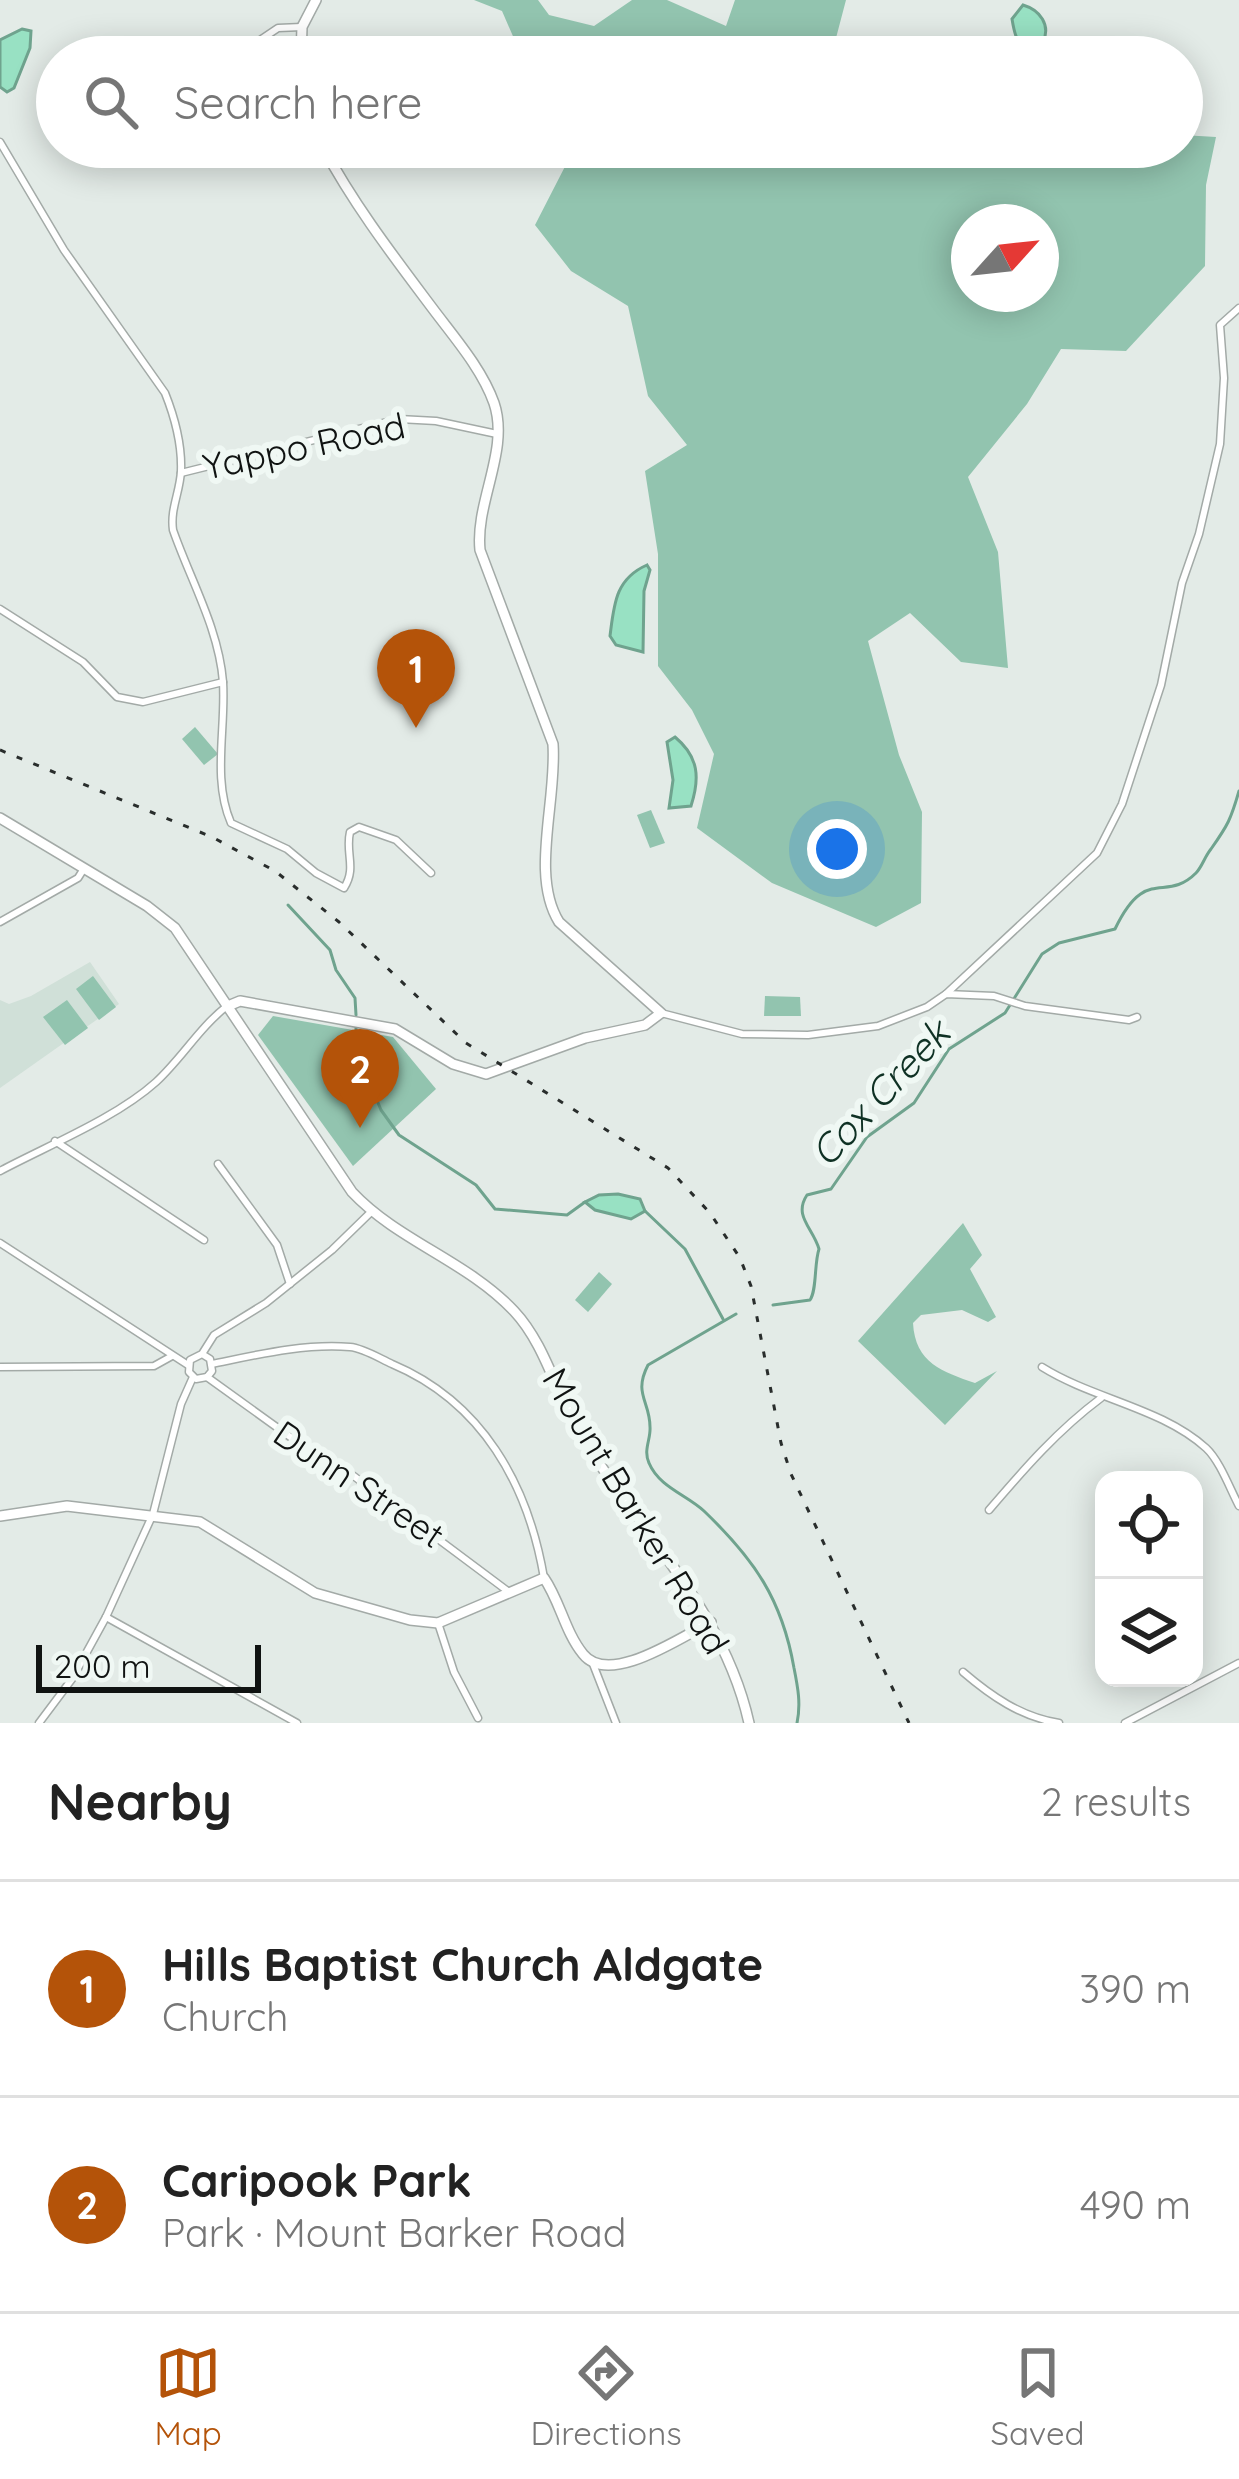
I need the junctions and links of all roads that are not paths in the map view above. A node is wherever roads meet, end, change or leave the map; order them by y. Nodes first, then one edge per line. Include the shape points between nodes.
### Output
1 (316, 0) edge
2 (302, 27) junction
3 (266, 36) edge
4 (302, 36) edge
5 (0, 142) edge
6 (334, 168) edge
7 (1239, 308) edge
8 (497, 434) junction
9 (182, 473) junction
10 (0, 609) edge
11 (223, 682) junction
12 (0, 818) edge
13 (83, 870) junction
14 (431, 873) dead end
15 (0, 922) edge
16 (946, 994) junction
17 (228, 1006) junction
18 (661, 1013) junction
19 (1137, 1017) dead end
20 (55, 1141) junction
21 (218, 1164) dead end
22 (0, 1171) edge
23 (371, 1212) junction
24 (204, 1240) dead end
25 (0, 1243) edge
26 (290, 1284) junction
27 (202, 1354) junction
28 (172, 1356) junction
29 (212, 1364) junction
30 (188, 1365) junction
31 (0, 1367) edge
32 (1042, 1367) dead end
33 (194, 1377) junction
34 (207, 1377) junction
35 (1101, 1398) junction
36 (1239, 1507) edge
37 (989, 1510) dead end
38 (153, 1514) junction
39 (0, 1516) edge
40 (544, 1578) junction
41 (509, 1592) junction
42 (106, 1617) junction
43 (711, 1622) junction
44 (438, 1623) junction
45 (1239, 1663) edge
46 (593, 1664) junction
47 (963, 1672) dead end
48 (478, 1718) dead end
49 (39, 1723) edge
50 (297, 1723) edge
51 (616, 1723) edge
52 (749, 1723) edge
53 (1059, 1723) edge
54 (1125, 1723) edge

1 - 2 main road
2 - 3 street
2 - 4 main road
5 - 9 street via 165,393
6 - 8 main road via 466,353 494,404
7 - 16 street via 1220,325 1220,444 1161,685 1122,805 1097,853
8 - 9 street, Yappo Road via 399,419
8 - 18 main road via 480,550 554,744 548,904
9 - 11 street via 173,530
10 - 11 street via 83,662 117,698 143,702
11 - 14 street via 221,801 231,823 344,888 350,832 359,826 396,840
12 - 13 main road, Mount Barker Road
13 - 15 street
13 - 17 main road, Mount Barker Road via 175,928
16 - 18 street via 878,1026 808,1035 742,1034
16 - 19 street
17 - 18 main road via 240,1001 394,1029 486,1074 645,1025
17 - 20 street via 159,1079
17 - 23 main road, Mount Barker Road
20 - 22 street
20 - 24 street
21 - 26 street via 277,1245
23 - 26 street
23 - 43 main road, Mount Barker Road via 472,1275 514,1312 598,1463
25 - 28 street
26 - 27 street via 214,1335
27 - 29 street
27 - 30 street
28 - 30 street
28 - 31 street via 154,1366
29 - 34 street
29 - 40 street via 352,1347 418,1375 467,1410 507,1461
30 - 33 street
32 - 35 street
33 - 34 street
33 - 38 street
34 - 41 street, Dunn Street
35 - 36 street via 1208,1450
35 - 37 street
38 - 39 main road via 67,1506
38 - 42 street
38 - 44 main road via 200,1522 315,1593
40 - 41 main road
40 - 46 main road
41 - 44 main road
42 - 49 street
42 - 50 street
43 - 46 main road via 635,1660
43 - 52 main road, Mount Barker Road
44 - 48 street
45 - 54 street
46 - 51 street
47 - 53 street via 996,1700

